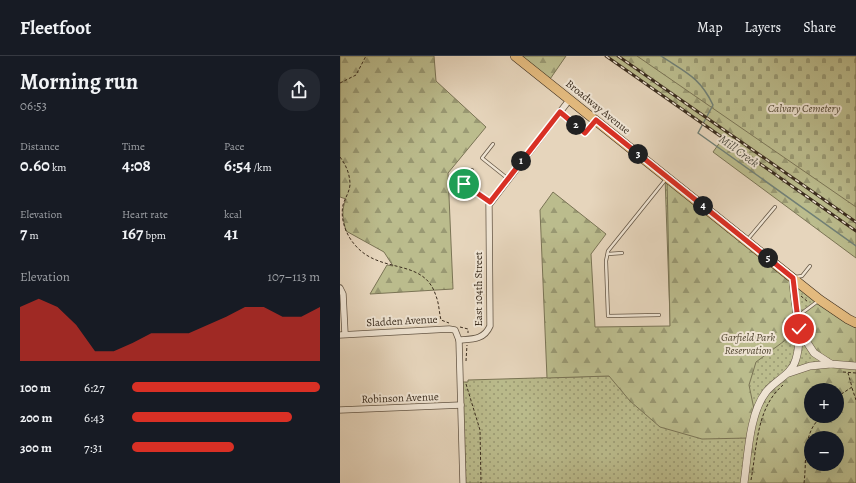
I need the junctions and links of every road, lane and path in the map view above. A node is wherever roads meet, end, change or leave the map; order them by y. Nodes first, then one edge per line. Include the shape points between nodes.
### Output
1 (366, 56) edge
2 (515, 56) edge
3 (340, 84) edge
4 (570, 99) junction
5 (560, 112) junction
6 (596, 120) junction
7 (493, 144) dead end
8 (340, 157) edge
9 (472, 170) dead end
10 (667, 177) junction
11 (507, 178) junction
12 (490, 202) junction
13 (775, 207) dead end
14 (747, 241) junction
15 (622, 253) dead end
16 (608, 254) junction
17 (810, 266) dead end
18 (793, 278) junction
19 (340, 288) edge
20 (799, 295) dead end
21 (820, 300) junction
22 (808, 302) dead end
23 (659, 315) dead end
24 (796, 318) junction
25 (856, 323) edge
26 (454, 325) dead end
27 (459, 327) dead end
28 (799, 329) junction
29 (343, 335) edge
30 (467, 335) dead end
31 (459, 340) junction
32 (467, 344) dead end
33 (831, 364) junction
34 (465, 366) dead end
35 (856, 366) edge
36 (842, 372) dead end
37 (848, 372) junction
38 (789, 373) junction
39 (856, 373) edge
40 (466, 383) dead end
41 (786, 383) dead end
42 (852, 387) junction
43 (844, 392) edge
44 (856, 400) edge
45 (461, 405) junction
46 (340, 410) edge
47 (817, 423) edge
48 (463, 483) edge
49 (481, 483) edge
50 (744, 483) edge
51 (751, 483) edge
52 (804, 483) edge

1 - 3 path via 356,75
2 - 4 main road, Broadway Avenue
4 - 5 street, East 104th Street
4 - 6 main road, Broadway Avenue
5 - 6 lane via 585,133
5 - 11 street, East 104th Street
6 - 10 main road, Broadway Avenue
7 - 11 lane via 482,158
8 - 26 path via 349,176 349,190 342,211 350,239 361,252 376,261 421,273 432,285 440,320
9 - 12 lane via 464,186
10 - 14 main road, Broadway Avenue
10 - 16 lane
11 - 12 street, East 104th Street
12 - 31 street, East 104th Street via 487,213 490,326 485,335
13 - 14 lane
14 - 18 main road, Broadway Avenue
15 - 16 lane
16 - 23 lane via 608,316
17 - 18 lane via 802,276
18 - 21 main road, Broadway Avenue
18 - 24 street
19 - 29 street via 343,294
20 - 22 path
21 - 24 lane
21 - 25 main road, Broadway Avenue
24 - 28 street
27 - 30 path via 468,329
28 - 33 street via 814,353
28 - 38 street via 796,361
29 - 31 street, Sladden Avenue via 450,329 455,330
31 - 45 street
32 - 34 path
33 - 35 street
33 - 38 street via 810,366
36 - 37 path
37 - 39 path
37 - 42 path
38 - 50 street via 765,392 755,414
40 - 49 path via 480,430
41 - 51 path via 777,390 766,409 759,433
42 - 43 path
42 - 44 path
45 - 46 street, Robinson Avenue
45 - 48 street
47 - 52 path via 811,429 808,440

